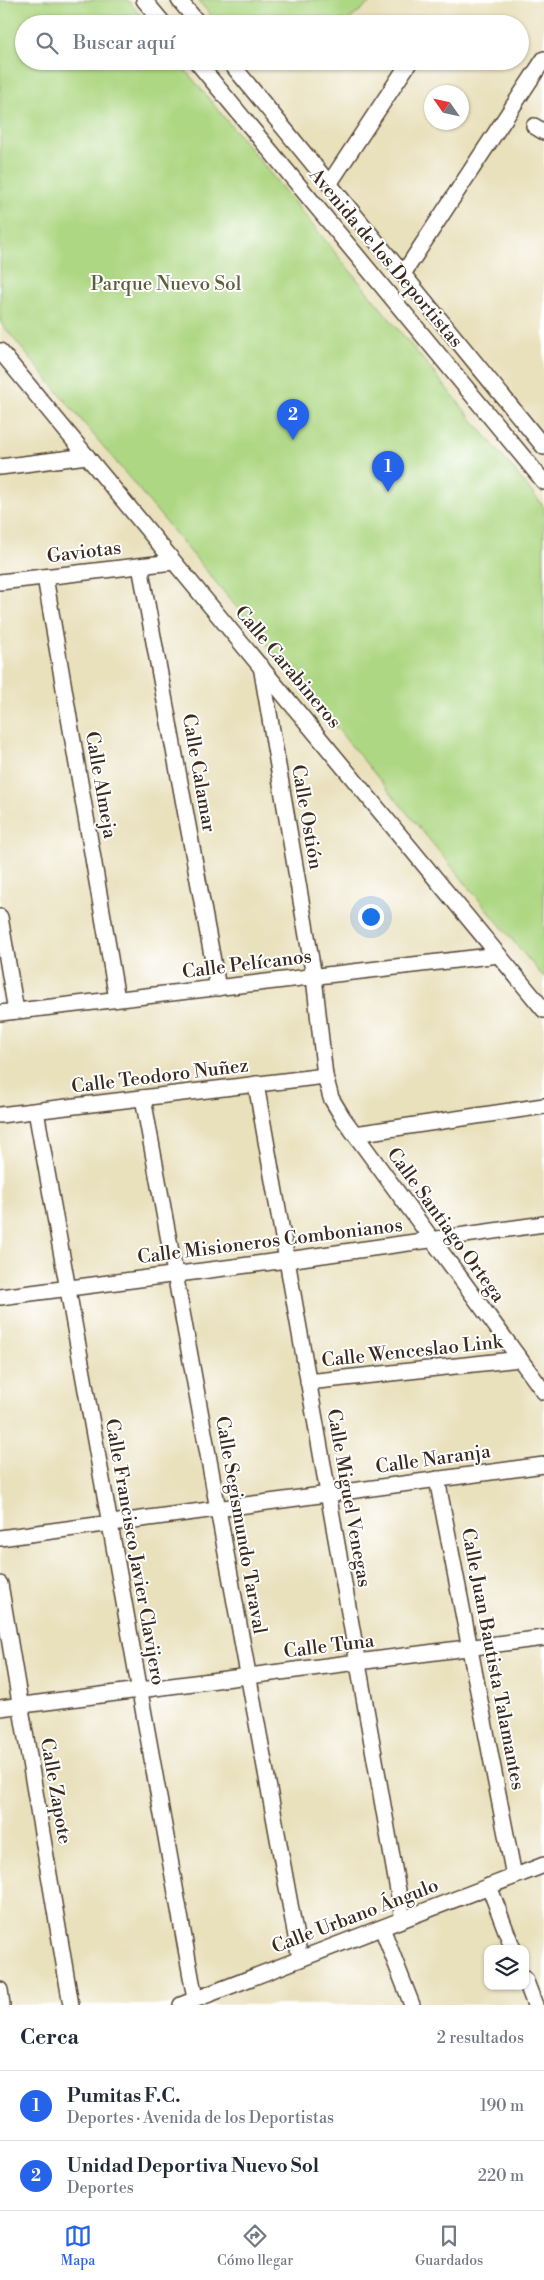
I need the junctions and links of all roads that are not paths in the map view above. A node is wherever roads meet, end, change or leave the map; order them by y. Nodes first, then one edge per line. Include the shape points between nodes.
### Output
1 (144, 0) edge
2 (179, 0) edge
3 (156, 15) edge
4 (191, 15) edge
5 (544, 59) edge
6 (203, 70) edge
7 (236, 70) edge
8 (404, 70) edge
9 (263, 102) junction
10 (244, 119) junction
11 (329, 184) junction
12 (403, 274) junction
13 (0, 352) edge
14 (544, 447) edge
15 (87, 456) junction
16 (0, 467) edge
17 (544, 482) edge
18 (173, 562) junction
19 (140, 566) junction
20 (45, 577) junction
21 (0, 582) edge
22 (261, 665) junction
23 (0, 917) edge
24 (499, 955) junction
25 (314, 977) junction
26 (218, 988) junction
27 (117, 999) junction
28 (544, 1010) edge
29 (16, 1011) junction
30 (0, 1013) edge
31 (326, 1076) junction
32 (256, 1084) junction
33 (143, 1098) junction
34 (544, 1106) edge
35 (36, 1111) junction
36 (0, 1115) edge
37 (355, 1134) junction
38 (544, 1224) edge
39 (433, 1240) junction
40 (287, 1260) junction
41 (175, 1273) junction
42 (68, 1287) junction
43 (0, 1296) edge
44 (520, 1359) junction
45 (308, 1382) junction
46 (544, 1392) edge
47 (544, 1464) edge
48 (437, 1479) junction
49 (328, 1493) junction
50 (218, 1508) junction
51 (110, 1523) junction
52 (0, 1538) edge
53 (0, 1584) edge
54 (544, 1638) edge
55 (470, 1648) junction
56 (358, 1662) junction
57 (249, 1676) junction
58 (140, 1690) junction
59 (21, 1705) junction
60 (0, 1708) edge
61 (544, 1865) edge
62 (514, 1876) junction
63 (489, 1886) junction
64 (403, 1919) junction
65 (382, 1928) junction
66 (511, 1945) edge
67 (300, 1959) junction
68 (529, 1989) edge
69 (0, 1990) edge
70 (195, 1999) junction
71 (2, 2005) edge
72 (72, 2005) edge
73 (181, 2005) edge
74 (412, 2005) edge
75 (535, 2005) edge

1 - 3 street
2 - 4 street
5 - 12 street
6 - 10 street, Avenida de los Deportistas
7 - 9 street, Avenida de los Deportistas
8 - 11 street
9 - 10 street
9 - 11 street, Avenida de los Deportistas
10 - 17 street, Avenida de los Deportistas
11 - 12 street, Avenida de los Deportistas
12 - 14 street, Avenida de los Deportistas
13 - 15 street, Calle Carabineros
15 - 16 street
15 - 18 street, Calle Carabineros
18 - 19 street, Gaviotas
18 - 22 street, Calle Carabineros
19 - 20 street, Gaviotas
19 - 26 street, Calle Calamar
20 - 21 street, Gaviotas
20 - 27 street, Calle Almeja
22 - 24 street, Calle Carabineros
22 - 25 street, Calle Ostión
23 - 29 street
24 - 25 street, Calle Pelícanos
24 - 28 street, Calle Carabineros
25 - 26 street, Calle Pelícanos
25 - 31 street, Calle Ostión
26 - 27 street, Calle Pelícanos
27 - 29 street, Calle Pelícanos
29 - 30 street, Calle Pelícanos
31 - 32 street, Calle Teodoro Nuñez
31 - 37 street, Calle Santiago Ortega via 331,1098
32 - 33 street, Calle Teodoro Nuñez
32 - 40 street, Calle Miguel Venegas
33 - 35 street, Calle Teodoro Nuñez
33 - 41 street, Calle Segismundo Taraval
34 - 37 street
35 - 36 street, Calle Teodoro Nuñez
35 - 42 street, Calle Francisco Javier Clavijero
37 - 39 street, Calle Santiago Ortega
38 - 39 street, Calle Misioneros Combonianos
39 - 40 street, Calle Misioneros Combonianos
39 - 44 street, Calle Santiago Ortega
40 - 41 street, Calle Misioneros Combonianos
40 - 45 street, Calle Miguel Venegas
41 - 42 street, Calle Misioneros Combonianos
41 - 50 street, Calle Segismundo Taraval
42 - 43 street, Calle Misioneros Combonianos
42 - 51 street, Calle Francisco Javier Clavijero
44 - 45 street, Calle Wenceslao Link
44 - 46 street, Calle Santiago Ortega
45 - 49 street, Calle Miguel Venegas
47 - 48 street, Calle Naranja
48 - 49 street, Calle Naranja
48 - 55 street, Calle Juan Bautista Talamantes
49 - 50 street, Calle Naranja
49 - 56 street, Calle Miguel Venegas
50 - 51 street, Calle Naranja
50 - 57 street, Calle Segismundo Taraval
51 - 52 street, Calle Naranja
51 - 58 street, Calle Francisco Javier Clavijero
53 - 59 street, Calle Zapote
54 - 55 street, Calle Tuna
55 - 56 street, Calle Tuna
55 - 62 street, Calle Juan Bautista Talamantes
56 - 57 street, Calle Tuna
56 - 64 street, Calle Miguel Venegas
57 - 58 street, Calle Tuna
57 - 67 street, Calle Segismundo Taraval
58 - 59 street, Calle Tuna
58 - 70 street, Calle Francisco Javier Clavijero
59 - 60 street, Calle Tuna
59 - 72 street, Calle Zapote
61 - 62 street, Calle Urbano Ángulo
62 - 63 street, Calle Urbano Ángulo
63 - 64 street, Calle Urbano Ángulo
63 - 66 street
64 - 65 street, Calle Urbano Ángulo
65 - 67 street, Calle Urbano Ángulo
65 - 74 street
67 - 70 street, Calle Urbano Ángulo
68 - 75 street
69 - 71 street
70 - 73 street, Calle Urbano Ángulo

